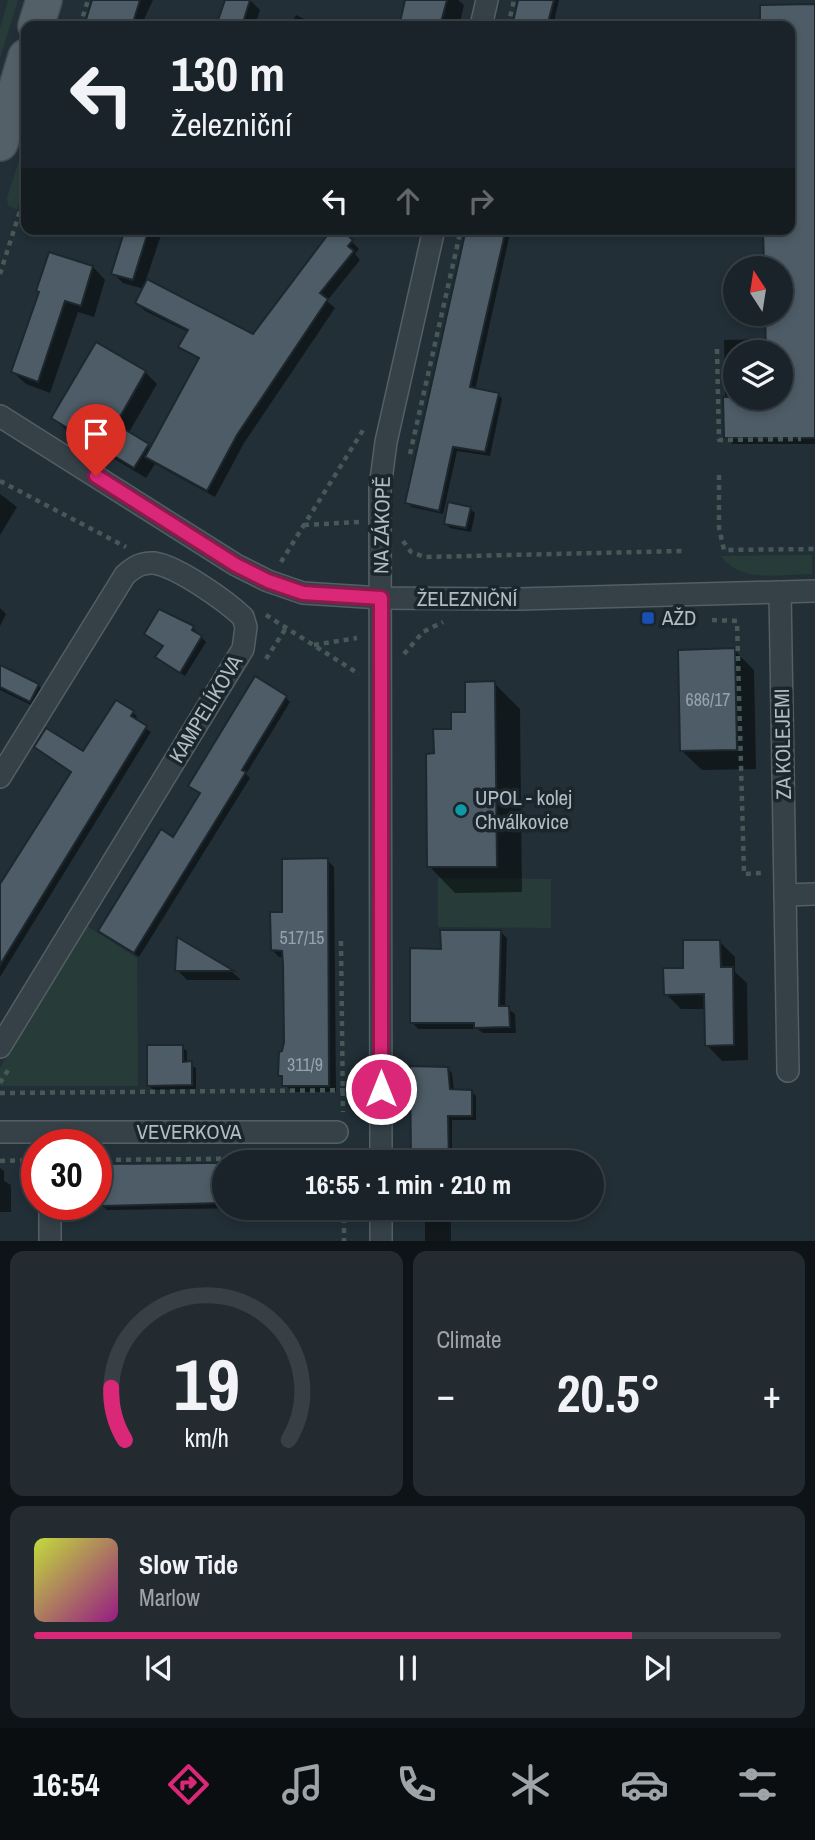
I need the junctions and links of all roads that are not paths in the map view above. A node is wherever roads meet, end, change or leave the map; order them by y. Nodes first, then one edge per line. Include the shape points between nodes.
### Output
1 (44, 0) edge
2 (487, 0) edge
3 (38, 21) edge
4 (482, 21) edge
5 (21, 74) edge
6 (0, 143) edge
7 (433, 235) edge
8 (0, 416) edge
9 (780, 592) junction
10 (815, 592) edge
11 (381, 598) junction
12 (0, 777) edge
13 (815, 894) edge
14 (785, 895) junction
15 (0, 1047) edge
16 (788, 1070) dead end
17 (340, 1125) road end
18 (0, 1132) edge
19 (21, 1135) edge
20 (112, 1135) edge
21 (381, 1150) edge
22 (50, 1220) edge
23 (381, 1220) edge
24 (50, 1241) edge
25 (381, 1241) edge

1 - 3 main road
2 - 4 street
5 - 6 main road
7 - 11 street, NA ZÁKOPĚ via 386,442 380,499
8 - 11 street, ŽELEZNIČNÍ via 268,581 303,593
9 - 10 street, ŽELEZNIČNÍ
9 - 11 street, ŽELEZNIČNÍ
9 - 14 street, ZA KOLEJEMI
11 - 21 street, NA ZÁKOPĚ
12 - 15 street, KAMPELÍKOVA via 133,568 149,563 167,567 243,617 243,649
13 - 14 street
14 - 16 street, ZA KOLEJEMI
17 - 20 street, VEVERKOVA
18 - 19 street, VEVERKOVA
22 - 24 street
23 - 25 street

